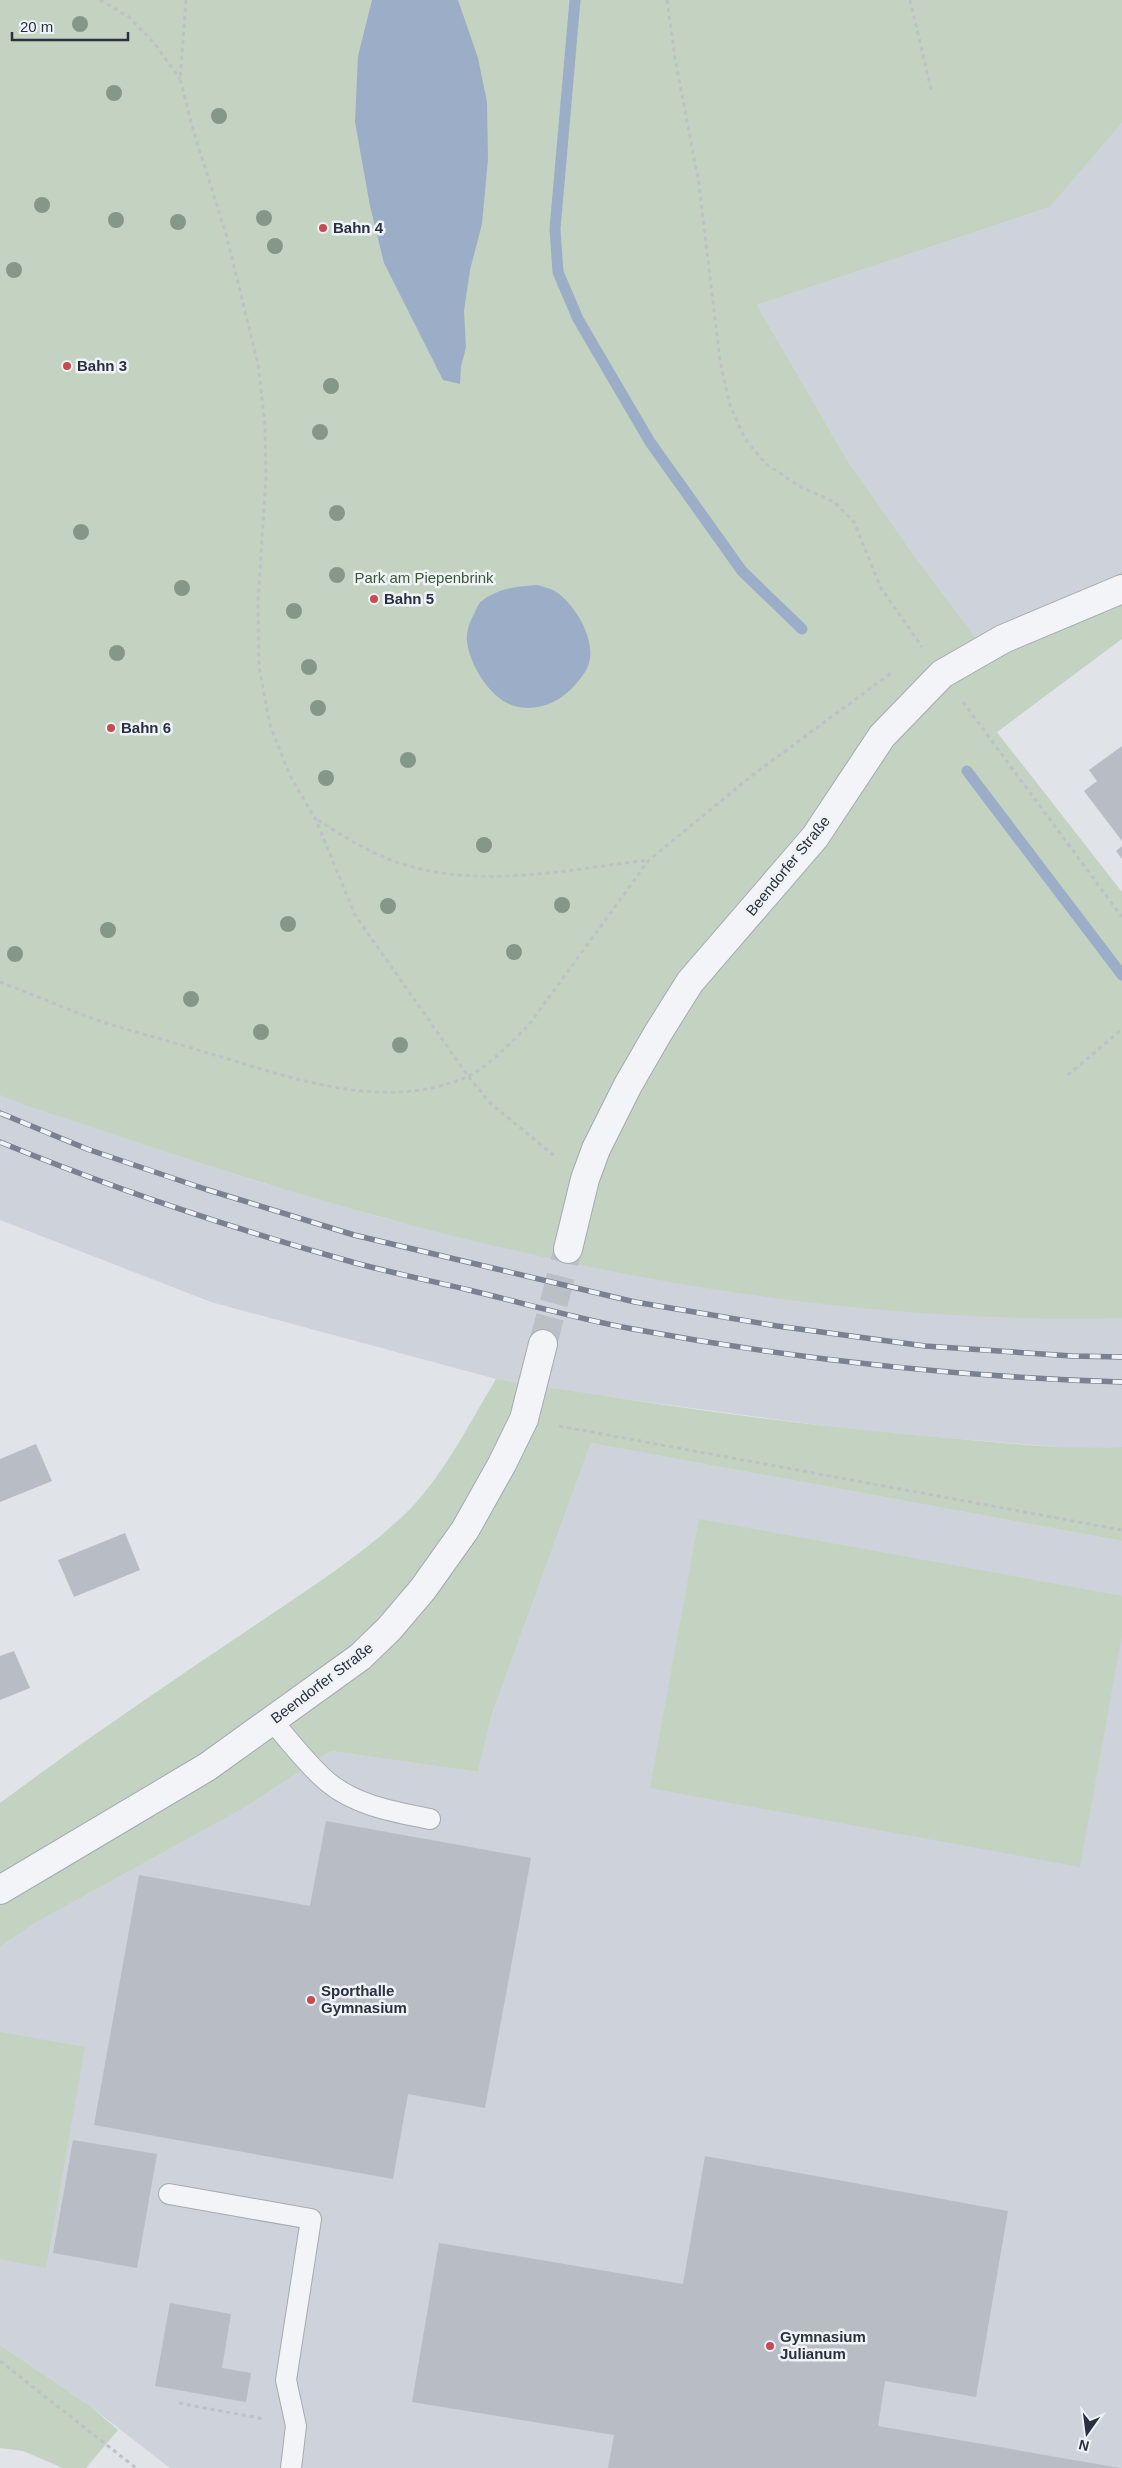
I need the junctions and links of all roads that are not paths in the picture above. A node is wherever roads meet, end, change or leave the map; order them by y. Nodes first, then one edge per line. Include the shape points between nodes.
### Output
1 (1122, 589) edge
2 (568, 1249) tunnel mouth
3 (543, 1344) tunnel mouth
4 (272, 1721) junction
5 (430, 1819) dead end
6 (0, 1890) edge
7 (169, 2194) dead end
8 (290, 2468) edge

1 - 2 street, Beendorfer Straße via 1003,639 942,674 882,736 815,837 690,982 628,1085 596,1148
3 - 4 street, Beendorfer Straße via 524,1419 465,1530 389,1629 360,1657
4 - 5 lane via 330,1784 386,1810
4 - 6 street, Beendorfer Straße via 206,1767
7 - 8 lane via 311,2219 286,2380 296,2426

